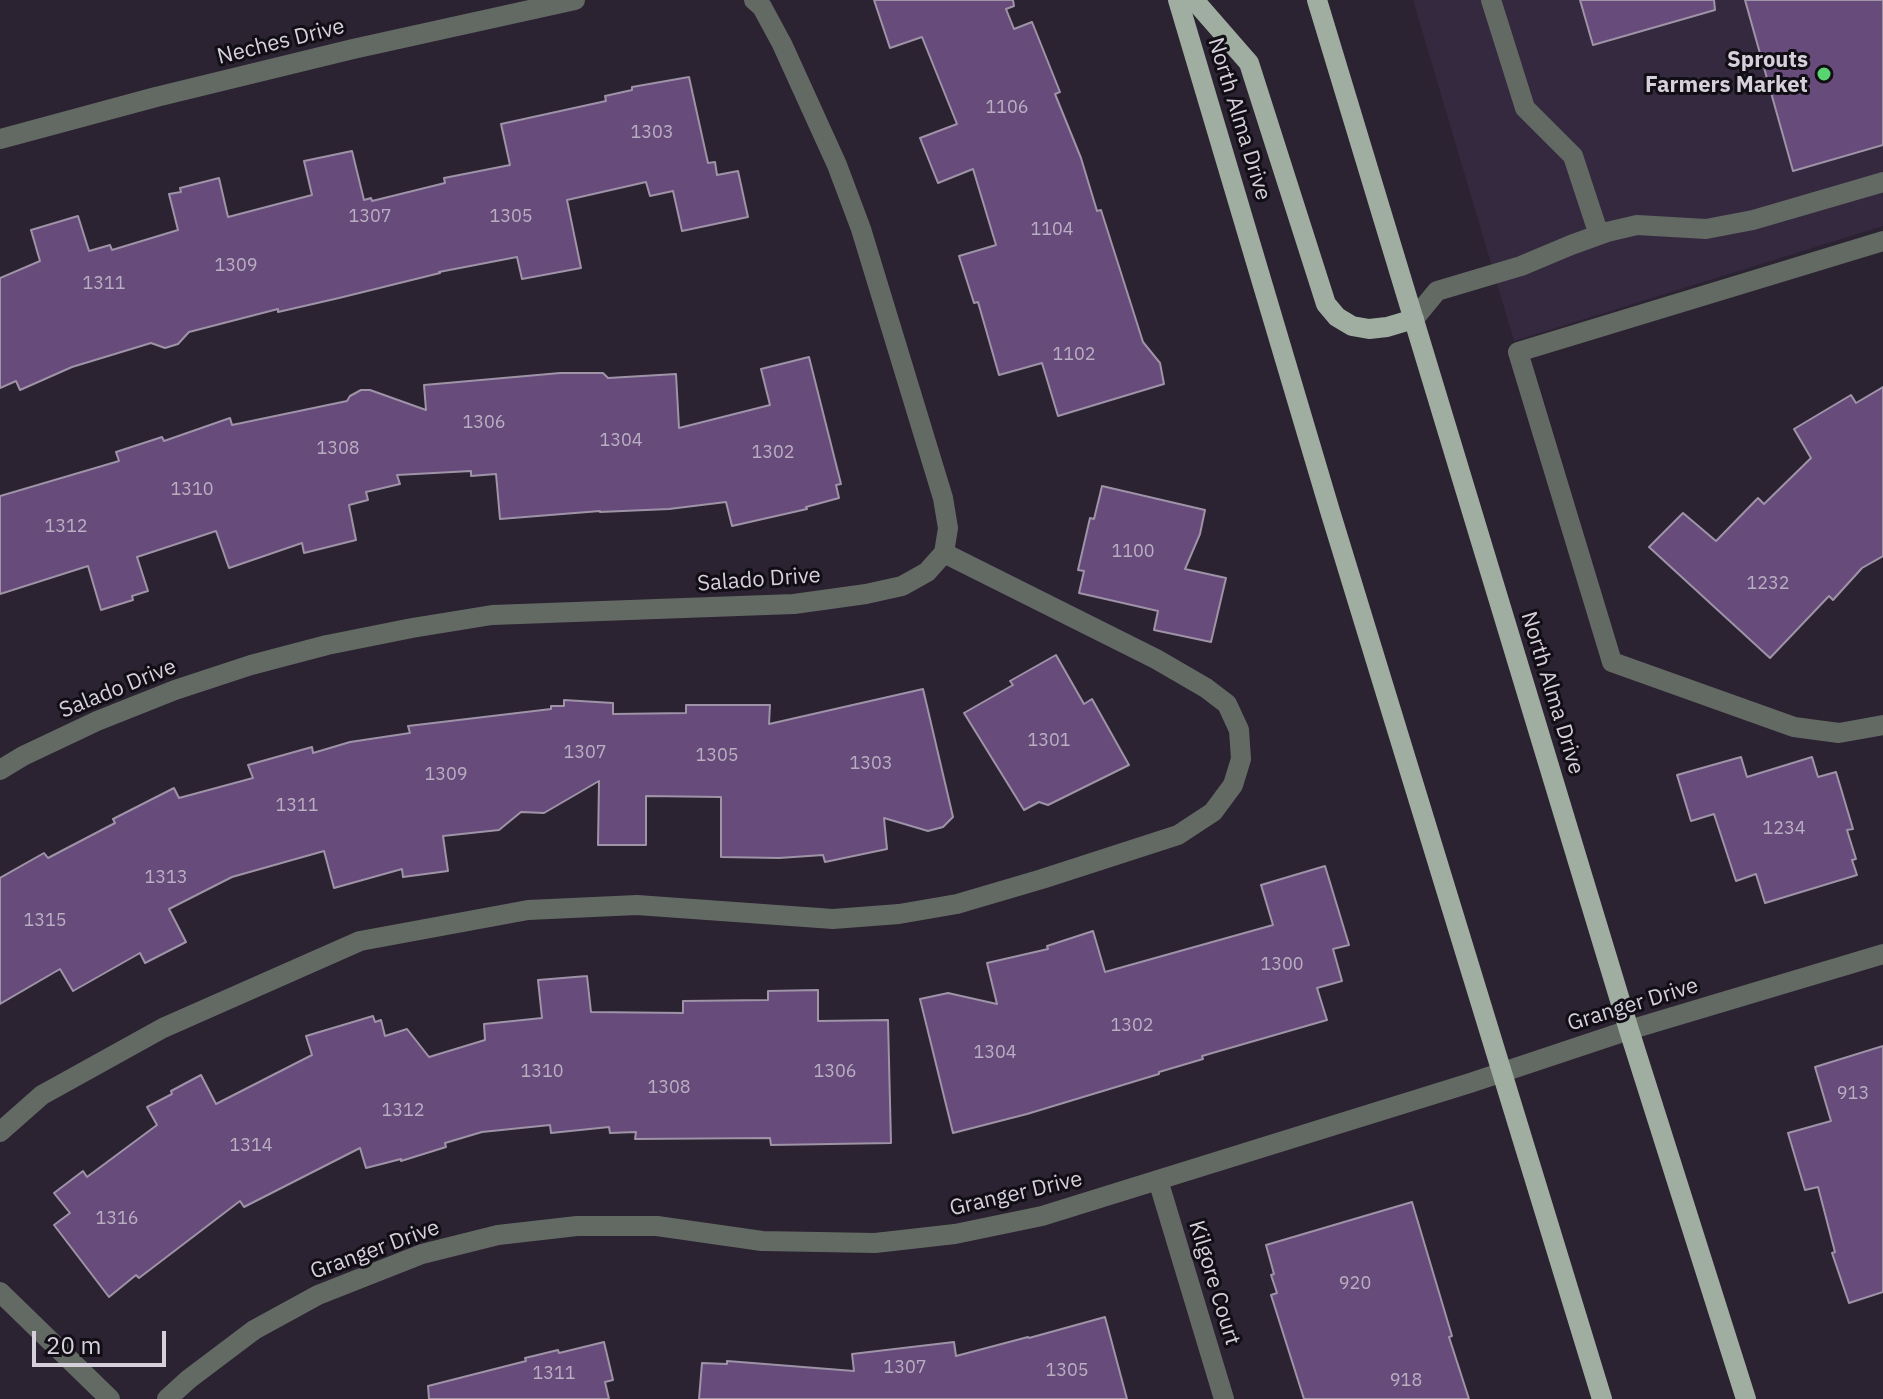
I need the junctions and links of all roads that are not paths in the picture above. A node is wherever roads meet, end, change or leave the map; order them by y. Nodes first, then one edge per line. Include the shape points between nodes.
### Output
1 (575, 0) edge
2 (754, 0) edge
3 (1178, 0) edge
4 (1194, 0) edge
5 (1317, 0) edge
6 (1491, 0) edge
7 (0, 139) edge
8 (1883, 182) edge
9 (1599, 235) junction
10 (1883, 241) edge
11 (1414, 319) junction
12 (944, 553) junction
13 (1883, 725) edge
14 (0, 770) edge
15 (1883, 954) edge
16 (1629, 1030) junction
17 (1502, 1072) junction
18 (0, 1132) edge
19 (1158, 1180) junction
20 (0, 1292) edge
21 (110, 1399) edge
22 (167, 1399) edge
23 (1224, 1399) edge
24 (1602, 1399) edge
25 (1746, 1399) edge

1 - 7 street, Neches Drive via 292,64
2 - 12 street via 782,44 861,229 943,498 948,528
3 - 17 main road, North Alma Drive
4 - 11 main road via 1249,63 1326,304 1352,326 1369,329
5 - 11 main road, North Alma Drive
6 - 9 street via 1525,108 1573,156
8 - 9 street via 1706,229 1637,225
9 - 11 street via 1437,291
10 - 13 street via 1518,352 1612,662 1794,727 1839,733
11 - 16 main road, North Alma Drive
12 - 14 street, Salado Drive via 927,572 902,586 866,594 794,604 492,615 327,645 175,690 97,721
12 - 18 street via 1156,659 1227,704 1239,730 1241,759 1233,785 1213,812 1178,835 1072,870 957,904 899,914 833,919 637,905 528,910 360,941 163,1028 42,1095
15 - 16 street, Granger Drive
16 - 17 street, Granger Drive
16 - 25 main road, North Alma Drive
17 - 19 street, Granger Drive
17 - 24 main road, North Alma Drive
19 - 22 street, Granger Drive via 1042,1216 875,1243 762,1241 657,1226 577,1226 498,1235 422,1254 318,1295 254,1330
19 - 23 street, Kilgore Court
20 - 21 street

